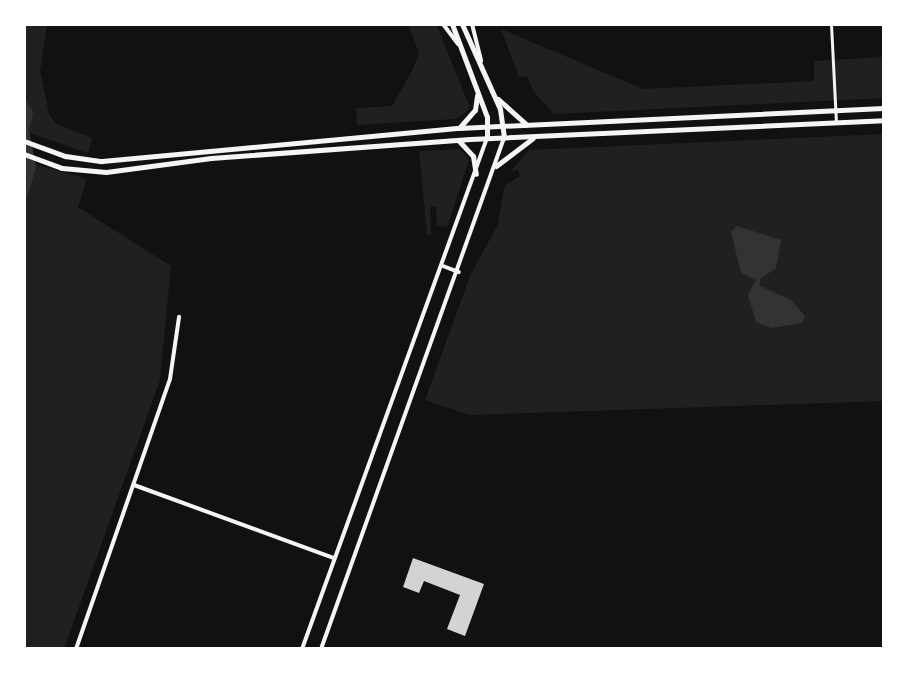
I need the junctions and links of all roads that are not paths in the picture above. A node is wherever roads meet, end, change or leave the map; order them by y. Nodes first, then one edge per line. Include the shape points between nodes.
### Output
1 (443, 24) edge
2 (452, 24) edge
3 (462, 24) edge
4 (472, 24) edge
5 (831, 24) edge
6 (458, 45) junction
7 (481, 63) junction
8 (477, 94) junction
9 (494, 94) junction
10 (884, 108) edge
11 (835, 111) junction
12 (884, 120) edge
13 (836, 122) junction
14 (527, 125) junction
15 (504, 126) junction
16 (488, 127) junction
17 (459, 128) junction
18 (537, 137) junction
19 (487, 138) junction
20 (504, 138) junction
21 (458, 140) junction
22 (24, 141) edge
23 (24, 154) edge
24 (496, 166) junction
25 (476, 174) junction
26 (443, 266) junction
27 (459, 272) junction
28 (179, 317) dead end
29 (134, 485) junction
30 (334, 558) junction
31 (76, 649) edge
32 (302, 649) edge
33 (321, 649) edge

1 - 6 main road
2 - 6 main road
3 - 7 main road
4 - 7 main road
5 - 11 street
6 - 8 main road
7 - 9 main road
8 - 16 main road
8 - 17 main road via 471,116
9 - 14 main road
9 - 15 main road
10 - 11 main road
11 - 13 street
11 - 14 main road
12 - 13 main road
13 - 18 main road
14 - 15 main road
15 - 16 main road
15 - 20 main road
16 - 17 main road
16 - 19 main road
17 - 22 main road via 102,161
18 - 20 main road
18 - 24 main road via 519,144
19 - 20 main road
19 - 21 main road
19 - 25 main road
20 - 24 main road
21 - 23 main road via 226,157 106,172
21 - 25 main road via 473,156
24 - 27 main road
25 - 26 main road
26 - 27 main road
26 - 30 main road
27 - 33 main road
28 - 29 main road via 170,379
29 - 30 main road
29 - 31 main road
30 - 32 main road

